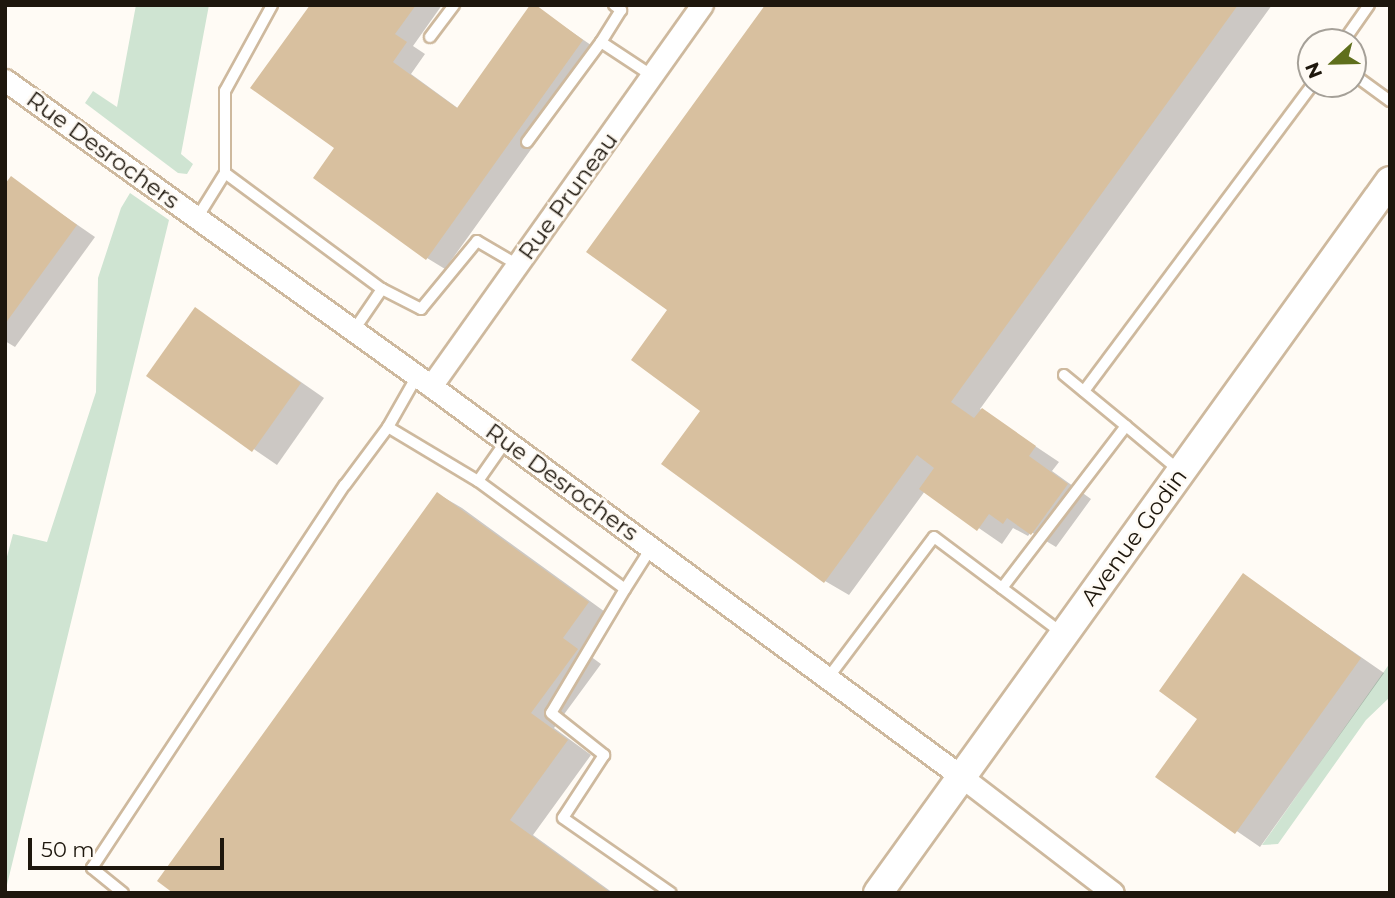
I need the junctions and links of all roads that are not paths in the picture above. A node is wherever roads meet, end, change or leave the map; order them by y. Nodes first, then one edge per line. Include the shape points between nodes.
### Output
1 (272, 5) edge
2 (454, 5) edge
3 (614, 5) edge
4 (702, 5) edge
5 (1369, 5) edge
6 (1353, 28) edge
7 (430, 37) dead end
8 (601, 42) junction
9 (654, 77) junction
10 (5, 80) edge
11 (1367, 84) edge
12 (1303, 98) edge
13 (1390, 101) edge
14 (527, 142) dead end
15 (225, 173) junction
16 (1390, 181) edge
17 (197, 218) junction
18 (518, 265) junction
19 (382, 289) junction
20 (354, 330) junction
21 (1064, 375) dead end
22 (424, 381) junction
23 (1084, 391) junction
24 (1126, 426) junction
25 (388, 427) junction
26 (506, 441) junction
27 (1181, 472) junction
28 (478, 481) junction
29 (651, 548) junction
30 (1002, 588) junction
31 (625, 589) junction
32 (1064, 635) junction
33 (828, 678) junction
34 (962, 777) junction
35 (122, 893) edge
36 (671, 893) edge
37 (878, 893) edge
38 (1113, 893) edge

1 - 15 lane via 225,91
2 - 7 lane
3 - 8 lane via 621,10
4 - 9 street, Rue Pruneau
5 - 6 lane
8 - 9 lane
8 - 14 lane
9 - 18 street, Rue Pruneau
10 - 17 street, Rue Desrochers
11 - 13 lane
12 - 23 lane
15 - 17 lane
15 - 19 lane
16 - 27 street, Avenue Godin
17 - 20 street, Rue Desrochers
18 - 19 lane via 477,241 421,309
18 - 22 street, Rue Pruneau
19 - 20 lane
20 - 22 street, Rue Desrochers
21 - 23 lane
22 - 25 lane
22 - 26 street, Rue Desrochers
23 - 24 lane
24 - 27 lane
24 - 30 lane
25 - 28 lane
25 - 35 lane via 92,868
26 - 28 lane
26 - 29 street, Rue Desrochers
27 - 32 street, Avenue Godin
28 - 31 lane
29 - 31 lane
29 - 33 street, Rue Desrochers
30 - 32 lane
30 - 33 lane via 934,537
31 - 36 lane via 551,713 604,755 563,818
32 - 34 street, Avenue Godin
33 - 34 street, Rue Desrochers
34 - 37 street, Avenue Godin
34 - 38 street, Rue Desrochers

